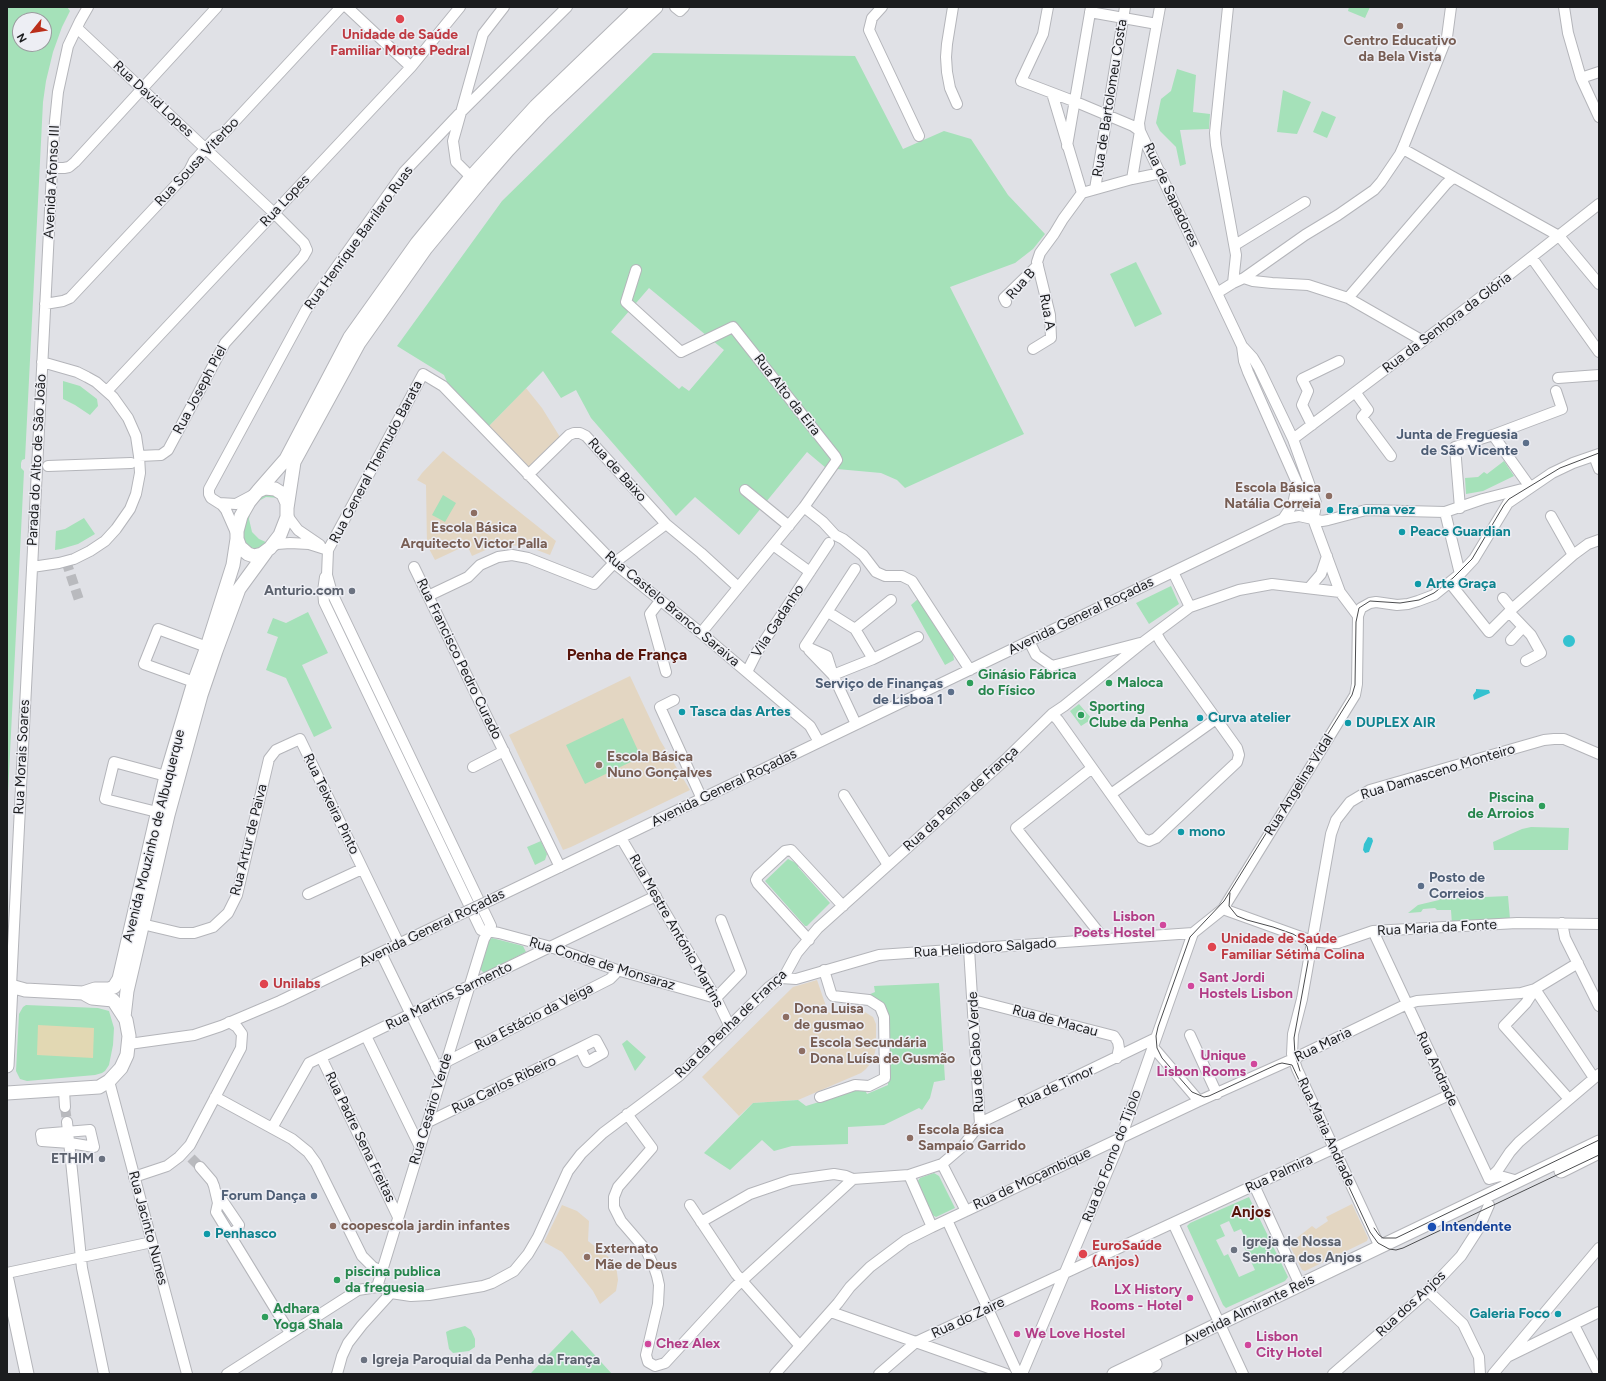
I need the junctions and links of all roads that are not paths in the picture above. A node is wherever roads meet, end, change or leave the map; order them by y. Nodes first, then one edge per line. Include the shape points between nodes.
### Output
1 (88, 7) edge
2 (217, 7) edge
3 (341, 7) edge
4 (347, 7) edge
5 (460, 7) edge
6 (567, 7) edge
7 (639, 7) edge
8 (656, 7) edge
9 (675, 7) edge
10 (684, 7) edge
11 (882, 7) edge
12 (953, 7) edge
13 (1048, 7) edge
14 (1125, 7) edge
15 (1160, 7) edge
16 (1228, 7) edge
17 (1451, 7) edge
18 (1564, 7) edge
19 (1090, 9) edge
20 (501, 11) edge
21 (1123, 18) junction
22 (1157, 24) junction
23 (77, 28) junction
24 (411, 67) junction
25 (1599, 72) edge
26 (1581, 78) junction
27 (142, 89) junction
28 (1052, 93) junction
29 (1076, 102) junction
30 (957, 104) dead end
31 (460, 114) junction
32 (1108, 116) junction
33 (1599, 117) edge
34 (1140, 131) junction
35 (919, 136) dead end
36 (1068, 146) junction
37 (206, 149) junction
38 (1403, 149) junction
39 (53, 168) junction
40 (1161, 173) junction
41 (471, 176) junction
42 (1453, 178) junction
43 (1132, 179) junction
44 (1095, 189) junction
45 (1082, 193) junction
46 (1305, 202) dead end
47 (1599, 204) edge
48 (274, 213) junction
49 (1559, 236) junction
50 (1234, 245) junction
51 (303, 256) joint
52 (1532, 258) junction
53 (1038, 265) junction
54 (636, 270) dead end
55 (1244, 278) junction
56 (1598, 282) edge
57 (1233, 283) junction
58 (1217, 293) junction
59 (1348, 298) junction
60 (1006, 302) dead end
61 (45, 304) junction
62 (1423, 341) junction
63 (1242, 346) junction
64 (1033, 349) dead end
65 (1599, 352) edge
66 (1339, 361) dead end
67 (42, 362) junction
68 (423, 374) joint
69 (1599, 375) edge
70 (1558, 378) dead end
71 (107, 391) junction
72 (1556, 391) dead end
73 (1358, 396) dead end
74 (1312, 425) junction
75 (1494, 435) junction
76 (1293, 439) junction
77 (1597, 455) edge
78 (139, 456) junction
79 (1391, 456) dead end
80 (131, 463) dead end
81 (48, 466) dead end
82 (1599, 469) edge
83 (528, 475) junction
84 (1297, 484) junction
85 (1530, 487) junction
86 (745, 490) dead end
87 (256, 493) junction
88 (219, 503) junction
89 (804, 507) junction
90 (1460, 508) junction
91 (287, 510) junction
92 (1445, 512) junction
93 (1551, 516) dead end
94 (1283, 519) junction
95 (1313, 519) junction
96 (666, 524) junction
97 (789, 526) junction
98 (237, 537) junction
99 (1599, 540) edge
100 (829, 543) dead end
101 (773, 545) junction
102 (268, 550) junction
103 (328, 550) junction
104 (1573, 555) junction
105 (1327, 556) junction
106 (614, 563) junction
107 (32, 566) junction
108 (327, 567) junction
109 (414, 567) dead end
110 (855, 569) dead end
111 (810, 572) junction
112 (1173, 572) junction
113 (1460, 574) junction
114 (1453, 586) junction
115 (738, 587) junction
116 (1310, 588) junction
117 (1340, 592) junction
118 (428, 596) junction
119 (1503, 598) dead end
120 (891, 600) dead end
121 (660, 601) junction
122 (1190, 607) junction
123 (1511, 610) junction
124 (828, 612) junction
125 (1358, 616) junction
126 (1524, 627) junction
127 (855, 629) junction
128 (701, 633) junction
129 (1156, 633) junction
130 (918, 637) dead end
131 (1511, 640) dead end
132 (1029, 641) junction
133 (1142, 643) junction
134 (212, 649) junction
135 (362, 657) junction
136 (873, 659) junction
137 (1526, 661) dead end
138 (353, 662) junction
139 (970, 670) junction
140 (666, 672) dead end
141 (747, 672) junction
142 (833, 675) junction
143 (199, 684) junction
144 (674, 700) dead end
145 (1052, 714) junction
146 (1216, 719) junction
147 (856, 724) junction
148 (300, 739) joint
149 (819, 742) junction
150 (504, 751) junction
151 (1599, 754) edge
152 (473, 767) dead end
153 (1092, 768) junction
154 (171, 777) junction
155 (424, 787) junction
156 (415, 792) junction
157 (1111, 794) junction
158 (844, 795) dead end
159 (702, 799) junction
160 (162, 813) junction
161 (621, 838) junction
162 (888, 865) junction
163 (560, 867) junction
164 (362, 869) junction
165 (308, 894) dead end
166 (656, 896) junction
167 (843, 906) junction
168 (1223, 909) junction
169 (721, 920) dead end
170 (137, 923) junction
171 (1562, 923) junction
172 (1599, 924) edge
173 (1373, 931) junction
174 (488, 933) junction
175 (1193, 933) junction
176 (809, 940) junction
177 (1104, 940) junction
178 (1312, 941) junction
179 (399, 944) junction
180 (550, 947) junction
181 (969, 949) junction
182 (381, 953) junction
183 (1578, 963) junction
184 (617, 970) junction
185 (824, 970) junction
186 (781, 978) junction
187 (9, 985) edge
188 (470, 986) junction
189 (1535, 989) junction
190 (83, 993) junction
191 (716, 998) junction
192 (973, 1000) junction
193 (1407, 1004) junction
194 (1599, 1006) edge
195 (411, 1014) junction
196 (124, 1017) junction
197 (229, 1022) junction
198 (729, 1025) junction
199 (1190, 1035) dead end
200 (366, 1036) junction
201 (1154, 1043) junction
202 (129, 1044) junction
203 (580, 1048) dead end
204 (1132, 1050) junction
205 (321, 1057) junction
206 (1117, 1058) junction
207 (1293, 1059) junction
208 (446, 1060) junction
209 (1148, 1061) junction
210 (7, 1066) edge
211 (436, 1067) junction
212 (1597, 1076) edge
213 (441, 1078) junction
214 (109, 1081) junction
215 (64, 1090) junction
216 (7, 1093) edge
217 (1217, 1094) junction
218 (1449, 1095) junction
219 (215, 1097) junction
220 (820, 1097) dead end
221 (1569, 1099) junction
222 (1199, 1101) junction
223 (65, 1107) tunnel mouth
224 (627, 1114) junction
225 (428, 1122) junction
226 (980, 1124) junction
227 (67, 1127) junction
228 (272, 1128) junction
229 (1121, 1137) junction
230 (1599, 1142) edge
231 (70, 1143) junction
232 (420, 1147) junction
233 (1334, 1148) junction
234 (1599, 1152) edge
235 (942, 1164) junction
236 (200, 1167) tunnel mouth
237 (1499, 1174) junction
238 (909, 1175) junction
239 (134, 1177) junction
240 (853, 1179) junction
241 (1489, 1179) junction
242 (1518, 1181) junction
243 (1254, 1185) junction
244 (1490, 1199) junction
245 (690, 1204) dead end
246 (966, 1211) junction
247 (398, 1217) junction
248 (947, 1220) junction
249 (702, 1222) junction
250 (1173, 1223) junction
251 (932, 1227) junction
252 (152, 1242) junction
253 (1599, 1248) edge
254 (1382, 1251) junction
255 (80, 1258) junction
256 (382, 1270) junction
257 (7, 1273) edge
258 (1064, 1273) junction
259 (7, 1280) edge
260 (742, 1280) junction
261 (1300, 1285) junction
262 (376, 1287) junction
263 (1428, 1291) junction
264 (391, 1293) junction
265 (988, 1309) junction
266 (830, 1312) junction
267 (1599, 1312) edge
268 (1574, 1324) junction
269 (1221, 1328) junction
270 (290, 1333) junction
271 (916, 1342) junction
272 (800, 1346) junction
273 (1508, 1357) junction
274 (27, 1374) edge
275 (104, 1374) edge
276 (187, 1374) edge
277 (227, 1374) edge
278 (337, 1374) edge
279 (775, 1374) edge
280 (880, 1374) edge
281 (1006, 1374) edge
282 (1018, 1374) edge
283 (1022, 1374) edge
284 (1114, 1374) edge
285 (1136, 1374) edge
286 (1243, 1374) edge
287 (1333, 1374) edge
288 (1480, 1374) edge
289 (1493, 1374) edge
290 (1599, 1374) edge

1 - 23 street, Avenida Afonso III
2 - 27 street
3 - 37 street, Rua Sousa Viterbo
4 - 24 street
5 - 24 street, Rua Lopes
6 - 31 street, Rua Henrique Barrilaro Ruas
7 - 41 main road via 536,106
8 - 91 main road via 543,113 482,180 426,248 359,343 294,462
9 - 10 street via 680,11
11 - 35 street via 872,18 869,30
12 - 30 street via 946,57 950,88
13 - 28 street, Rua de Sapadores via 1043,34 1021,81
14 - 21 street, Rua de Bartolomeu Costa
15 - 22 street
16 - 50 street via 1215,133
17 - 38 street via 1447,37
18 - 26 street via 1568,33
19 - 21 street
19 - 29 street
20 - 31 street via 483,34
21 - 22 street
21 - 32 street, Rua de Bartolomeu Costa
22 - 34 street via 1139,124
23 - 27 street, Rua David Lopes
23 - 39 street, Avenida Afonso III via 68,46 58,92
24 - 48 street, Rua Lopes
25 - 26 street
26 - 33 street
27 - 37 street, Rua David Lopes
27 - 39 street via 69,167
28 - 29 street, Rua de Sapadores
28 - 36 street
29 - 32 street, Rua de Sapadores
29 - 36 street
31 - 41 street via 453,141 456,162
31 - 88 street, Rua Henrique Barrilaro Ruas via 404,172 306,310 209,488 209,496
32 - 34 street, Rua de Sapadores
32 - 44 street, Rua de Bartolomeu Costa
34 - 40 street, Rua de Sapadores
34 - 43 street
36 - 45 street
37 - 48 street, Rua David Lopes
37 - 61 street, Rua Sousa Viterbo via 194,161 189,171 70,298
38 - 42 street
38 - 55 street via 1374,190
39 - 61 street, Avenida Afonso III
40 - 43 street
40 - 58 street, Rua de Sapadores
41 - 87 main road via 417,243 350,337 286,459
42 - 49 street
42 - 59 street
43 - 44 street
44 - 45 street
45 - 53 street via 1040,253
46 - 50 street
47 - 49 street, Rua da Senhora da Glória
48 - 51 street, Rua David Lopes via 304,243 307,250
48 - 71 street, Rua Lopes
49 - 52 street, Rua da Senhora da Glória
49 - 56 street
50 - 57 street via 1236,256
51 - 78 street, Rua Joseph Piel via 225,343 168,450 160,455
52 - 62 street, Rua da Senhora da Glória
52 - 65 street
53 - 60 street, Rua B via 1004,298
53 - 64 street, Rua A via 1050,315 1051,338
54 - 89 street, Rua Alto da Eira via 626,302 681,352 733,326 836,456 835,465
55 - 57 street
55 - 59 street via 1253,282 1308,285
57 - 58 street
58 - 63 street, Rua de Sapadores
59 - 62 street
61 - 67 street, Avenida Afonso III
62 - 74 street, Rua da Senhora da Glória
63 - 76 street, Rua de Sapadores via 1253,358
63 - 84 street, Rua de Sapadores via 1248,372
66 - 74 street via 1302,380 1308,391 1302,405
67 - 71 street, Parada do Alto de São João via 77,372
67 - 107 street, Parada do Alto de São João
68 - 83 street, Rua Castelo Branco Saraiva via 443,386
68 - 103 street, Rua General Themudo Barata
69 - 70 street
71 - 78 street, Parada do Alto de São João via 128,418 136,436
72 - 75 street via 1562,409
73 - 79 street via 1368,410 1362,417
74 - 76 street, Rua da Senhora da Glória
75 - 85 street
75 - 90 street via 1456,447
76 - 95 street, Rua de Sapadores via 1316,503
77 - 82 street
77 - 85 street via 1564,467
78 - 107 street, Parada do Alto de São João via 140,473 133,501 126,516 111,535 90,551 74,558 59,563
80 - 81 street, Parada do Alto de São João
83 - 96 street, Rua de Baixo via 569,435 580,433 592,442
83 - 106 street, Rua Castelo Branco Saraiva
84 - 94 street via 1293,504
84 - 95 street, Rua de Sapadores
85 - 90 street, Avenida General Roçadas via 1483,499
85 - 113 street via 1508,502 1474,559
86 - 97 street
87 - 88 street via 236,504
87 - 91 main road via 265,488 280,491 285,497
87 - 98 main road via 241,516
88 - 98 street, Rua Henrique Barrilaro Ruas via 226,510
89 - 97 street
89 - 139 street via 863,556 876,572 885,576 902,576 912,581
90 - 92 street, Avenida General Roçadas
91 - 102 main road via 283,528
91 - 103 street via 289,518 298,530
92 - 95 street, Avenida General Roçadas via 1366,510 1328,520
92 - 113 street
93 - 104 street
94 - 95 street, Avenida General Roçadas via 1299,516
94 - 112 street, Avenida General Roçadas
95 - 105 street, Rua de Sapadores
96 - 106 street
96 - 115 street
97 - 101 street
98 - 102 main road via 240,547 248,554 258,555
98 - 134 main road, Avenida Mouzinho de Albuquerque via 233,565
99 - 104 street via 1588,544
100 - 111 street, Vila Gadanho
101 - 111 street, Vila Gadanho
101 - 115 street
102 - 103 street via 278,544 290,543 309,544
102 - 134 main road, Avenida Mouzinho de Albuquerque via 239,589
103 - 108 street
104 - 123 street
105 - 116 street via 1321,574
105 - 117 street, Rua de Sapadores
106 - 118 street via 594,584 528,558 512,555 498,557 480,565 468,577
106 - 121 street, Rua Castelo Branco Saraiva
107 - 187 street, Rua Morais Soares
108 - 135 street via 332,593
108 - 138 street via 324,602
109 - 118 street, Rua Francisco Pedro Curado
110 - 124 street
111 - 141 street, Vila Gadanho via 757,652
112 - 122 street
112 - 132 street, Avenida General Roçadas
113 - 114 street
114 - 123 street via 1489,632
114 - 125 street via 1418,602 1397,605 1370,603 1361,608
115 - 128 street
116 - 117 street, Rua da Penha de França
116 - 122 street, Rua da Penha de França via 1272,584 1238,590
117 - 125 street, Rua de Sapadores
118 - 150 street, Rua Francisco Pedro Curado
119 - 123 street
120 - 127 street
121 - 128 street, Rua Castelo Branco Saraiva
121 - 140 street via 650,614
122 - 129 street, Rua da Penha de França
123 - 126 street
124 - 127 street
124 - 142 street via 805,646
125 - 168 street, Rua Angelina Vidal via 1355,695
126 - 131 street
126 - 137 street via 1541,653
127 - 136 street
128 - 141 street, Rua Castelo Branco Saraiva
129 - 133 street, Rua da Penha de França
129 - 146 street
130 - 136 street
132 - 133 street via 1036,655 1052,666
132 - 139 street, Avenida General Roçadas
133 - 145 street, Rua da Penha de França
134 - 143 main road, Avenida Mouzinho de Albuquerque
134 - 143 street via 158,629 144,664
135 - 138 street
135 - 155 street
136 - 142 street
138 - 156 street
139 - 147 street, Avenida General Roçadas
141 - 149 street, Rua Castelo Branco Saraiva via 810,726
142 - 147 street
143 - 154 main road, Avenida Mouzinho de Albuquerque
144 - 159 street via 660,707
145 - 153 street
145 - 162 street, Rua da Penha de França via 1005,760
146 - 157 street
146 - 157 street via 1237,748 1239,755 1236,762 1156,838 1149,841 1142,838
147 - 149 street, Avenida General Roçadas
148 - 164 street, Rua Teixeira Pinto
148 - 170 street, Rua Artur de Paiva via 276,750 269,759 237,895 228,913 213,926 194,933 180,933
149 - 159 street, Avenida General Roçadas
150 - 152 street, Rua Francisco Pedro Curado
150 - 163 street, Rua Francisco Pedro Curado
151 - 178 street, Rua Damasceno Monteiro via 1569,740 1549,739 1370,790 1356,797 1345,807 1333,827
153 - 157 street
153 - 177 street via 1016,828
154 - 160 main road, Avenida Mouzinho de Albuquerque
154 - 160 street via 114,762 105,799
155 - 156 street
155 - 174 street via 491,926
156 - 174 street via 481,930
158 - 162 street
159 - 161 street, Avenida General Roçadas
160 - 170 main road, Avenida Mouzinho de Albuquerque
161 - 163 street, Avenida General Roçadas
161 - 166 street, Rua Mestre António Martins
162 - 167 street, Rua da Penha de França
163 - 179 street, Avenida General Roçadas, bridge
164 - 165 street, Rua Teixeira Pinto
164 - 179 street, Rua Teixeira Pinto
166 - 180 street, Rua Martins Sarmento
166 - 191 street, Rua Mestre António Martins
167 - 176 street, Rua da Penha de França via 818,928
167 - 176 street via 791,850 785,851 758,876 758,884
168 - 175 street, Rua Angelina Vidal
168 - 178 street, Rua Maria da Fonte
169 - 191 street via 741,972
170 - 190 main road, Avenida Mouzinho de Albuquerque via 114,987
170 - 196 main road, Avenida Mouzinho de Albuquerque
171 - 172 street, Rua Maria da Fonte
171 - 173 street, Rua Maria da Fonte
171 - 183 street via 1565,938
173 - 178 street, Rua Maria da Fonte via 1338,943
173 - 193 street, Rua Andrade
174 - 180 street, Rua Conde de Monsaraz via 499,933
174 - 188 street, Rua Cesário Verde
175 - 177 street, Rua Heliodoro Salgado
175 - 201 street, Rua do Forno do Tijolo
176 - 186 street, Rua da Penha de França
177 - 181 street, Rua Heliodoro Salgado
178 - 207 street, Rua Maria Andrade via 1293,1034
179 - 182 street, Avenida General Roçadas
180 - 184 street, Rua Conde de Monsaraz
180 - 188 street, Rua Martins Sarmento
181 - 185 street, Rua Heliodoro Salgado via 875,955
181 - 192 street, Rua de Cabo Verde
182 - 195 street
182 - 197 street, Avenida General Roçadas via 280,1002
183 - 189 street
183 - 194 street
184 - 191 street, Rua Conde de Monsaraz
184 - 208 street, Rua Estácio da Veiga via 610,979
185 - 186 street, Rua Heliodoro Salgado via 796,978
185 - 220 street via 833,996 869,1000 880,1007 884,1017 885,1078 869,1086 854,1085
186 - 198 street, Rua da Penha de França
187 - 190 main road via 26,990
187 - 210 main road, Rua Morais Soares
188 - 195 street, Rua Martins Sarmento
188 - 208 street, Rua Cesário Verde
189 - 193 street, Rua Maria
189 - 212 street
189 - 221 street via 1526,1004 1504,1026
190 - 196 main road via 92,998 113,1000
191 - 198 street, Rua Mestre António Martins
192 - 206 street, Rua de Macau via 1114,1036 1119,1048
192 - 226 street, Rua de Cabo Verde
193 - 207 street, Rua Maria
193 - 218 street, Rua Andrade
195 - 200 street, Rua Martins Sarmento
195 - 211 street
196 - 202 main road
197 - 202 street, Avenida General Roçadas via 194,1035
197 - 219 street via 240,1030 242,1044
198 - 224 street, Rua da Penha de França via 678,1076
199 - 217 street
200 - 205 street, Rua Martins Sarmento
200 - 232 street
201 - 204 street, Rua de Timor
201 - 209 street, Rua do Forno do Tijolo
201 - 222 street
202 - 214 main road via 124,1061
203 - 225 street, Rua Carlos Ribeiro
204 - 206 street, Rua de Timor
204 - 209 street via 1143,1053
205 - 228 street, Rua Martins Sarmento via 307,1065
205 - 247 street, Rua Padre Sena Freitas
206 - 226 street, Rua de Timor
207 - 217 street, Rua Maria
207 - 233 street, Rua Maria Andrade
208 - 211 street, Rua Estácio da Veiga
208 - 213 street, Rua Cesário Verde
209 - 229 street, Rua do Forno do Tijolo
211 - 213 street
212 - 221 street
213 - 225 street, Rua Cesário Verde
214 - 215 main road via 99,1087
214 - 239 street, Rua Jacinto Nunes
215 - 216 main road
215 - 223 street
217 - 222 street, Rua Maria
218 - 233 street, Rua Palmira
218 - 241 street, Rua Andrade
219 - 228 street
219 - 239 street via 187,1155 167,1166
221 - 237 street via 1519,1142 1510,1152
222 - 229 street, Rua Maria
224 - 260 street via 652,1148 618,1187 614,1202 618,1217 646,1250 659,1285 659,1299 646,1359 651,1364 659,1366 665,1363
224 - 264 street, Rua da Penha de França via 603,1133 568,1171 538,1237 514,1271 483,1286 451,1292 411,1296
225 - 232 street, Rua Cesário Verde
226 - 235 street, Rua de Cabo Verde via 963,1146
227 - 231 street
227 - 231 street via 42,1134 42,1142
227 - 231 street via 90,1130 94,1147
228 - 256 street via 297,1142 312,1158 362,1256 373,1267
229 - 246 street, Rua de Moçambique
229 - 258 street, Rua do Forno do Tijolo
230 - 242 main road, Avenida Almirante Reis
231 - 255 street
232 - 247 street, Rua Cesário Verde
233 - 243 street, Rua Palmira
233 - 254 street, Rua Maria Andrade
234 - 244 main road, Avenida Almirante Reis
235 - 238 street
235 - 246 street
236 - 270 street via 212,1181 216,1191 216,1212
237 - 241 street
237 - 242 street
238 - 240 street
238 - 251 street
239 - 252 street, Rua Jacinto Nunes
240 - 249 street via 840,1174 819,1175 777,1183 737,1200
240 - 260 street
241 - 244 street via 1492,1185
242 - 244 main road, Avenida Almirante Reis
243 - 250 street, Rua Palmira
243 - 261 street
244 - 254 main road, Avenida Almirante Reis
244 - 263 street, Rua dos Anjos via 1479,1228 1461,1256
245 - 249 street
246 - 248 street, Rua de Moçambique
247 - 256 street, Rua Cesário Verde
248 - 251 street, Rua de Moçambique
248 - 265 street
249 - 260 street
250 - 258 street, Rua Palmira
250 - 269 street
251 - 266 street via 906,1240 882,1257 855,1282
252 - 255 street
252 - 276 street, Rua Jacinto Nunes
253 - 273 street
254 - 261 main road, Avenida Almirante Reis
254 - 269 main road, Avenida Almirante Reis
255 - 257 street
255 - 275 street
256 - 262 street, Rua Cesário Verde
258 - 265 street, Rua do Zaire
258 - 283 street, Rua do Forno do Tijolo
259 - 274 main road
260 - 272 street
261 - 269 main road, Avenida Almirante Reis
262 - 264 street, Rua da Penha de França
262 - 270 street via 352,1293
263 - 287 street, Rua dos Anjos
263 - 288 street via 1463,1324 1479,1357
264 - 278 street via 348,1343
265 - 271 street, Rua do Zaire
265 - 282 street
266 - 271 street
266 - 272 street
267 - 268 street
268 - 273 street
268 - 290 street
269 - 284 main road, Avenida Almirante Reis
269 - 285 main road, Avenida Almirante Reis
269 - 286 street
270 - 277 street
271 - 280 street, Rua do Zaire
271 - 281 street
272 - 279 street
273 - 289 street

